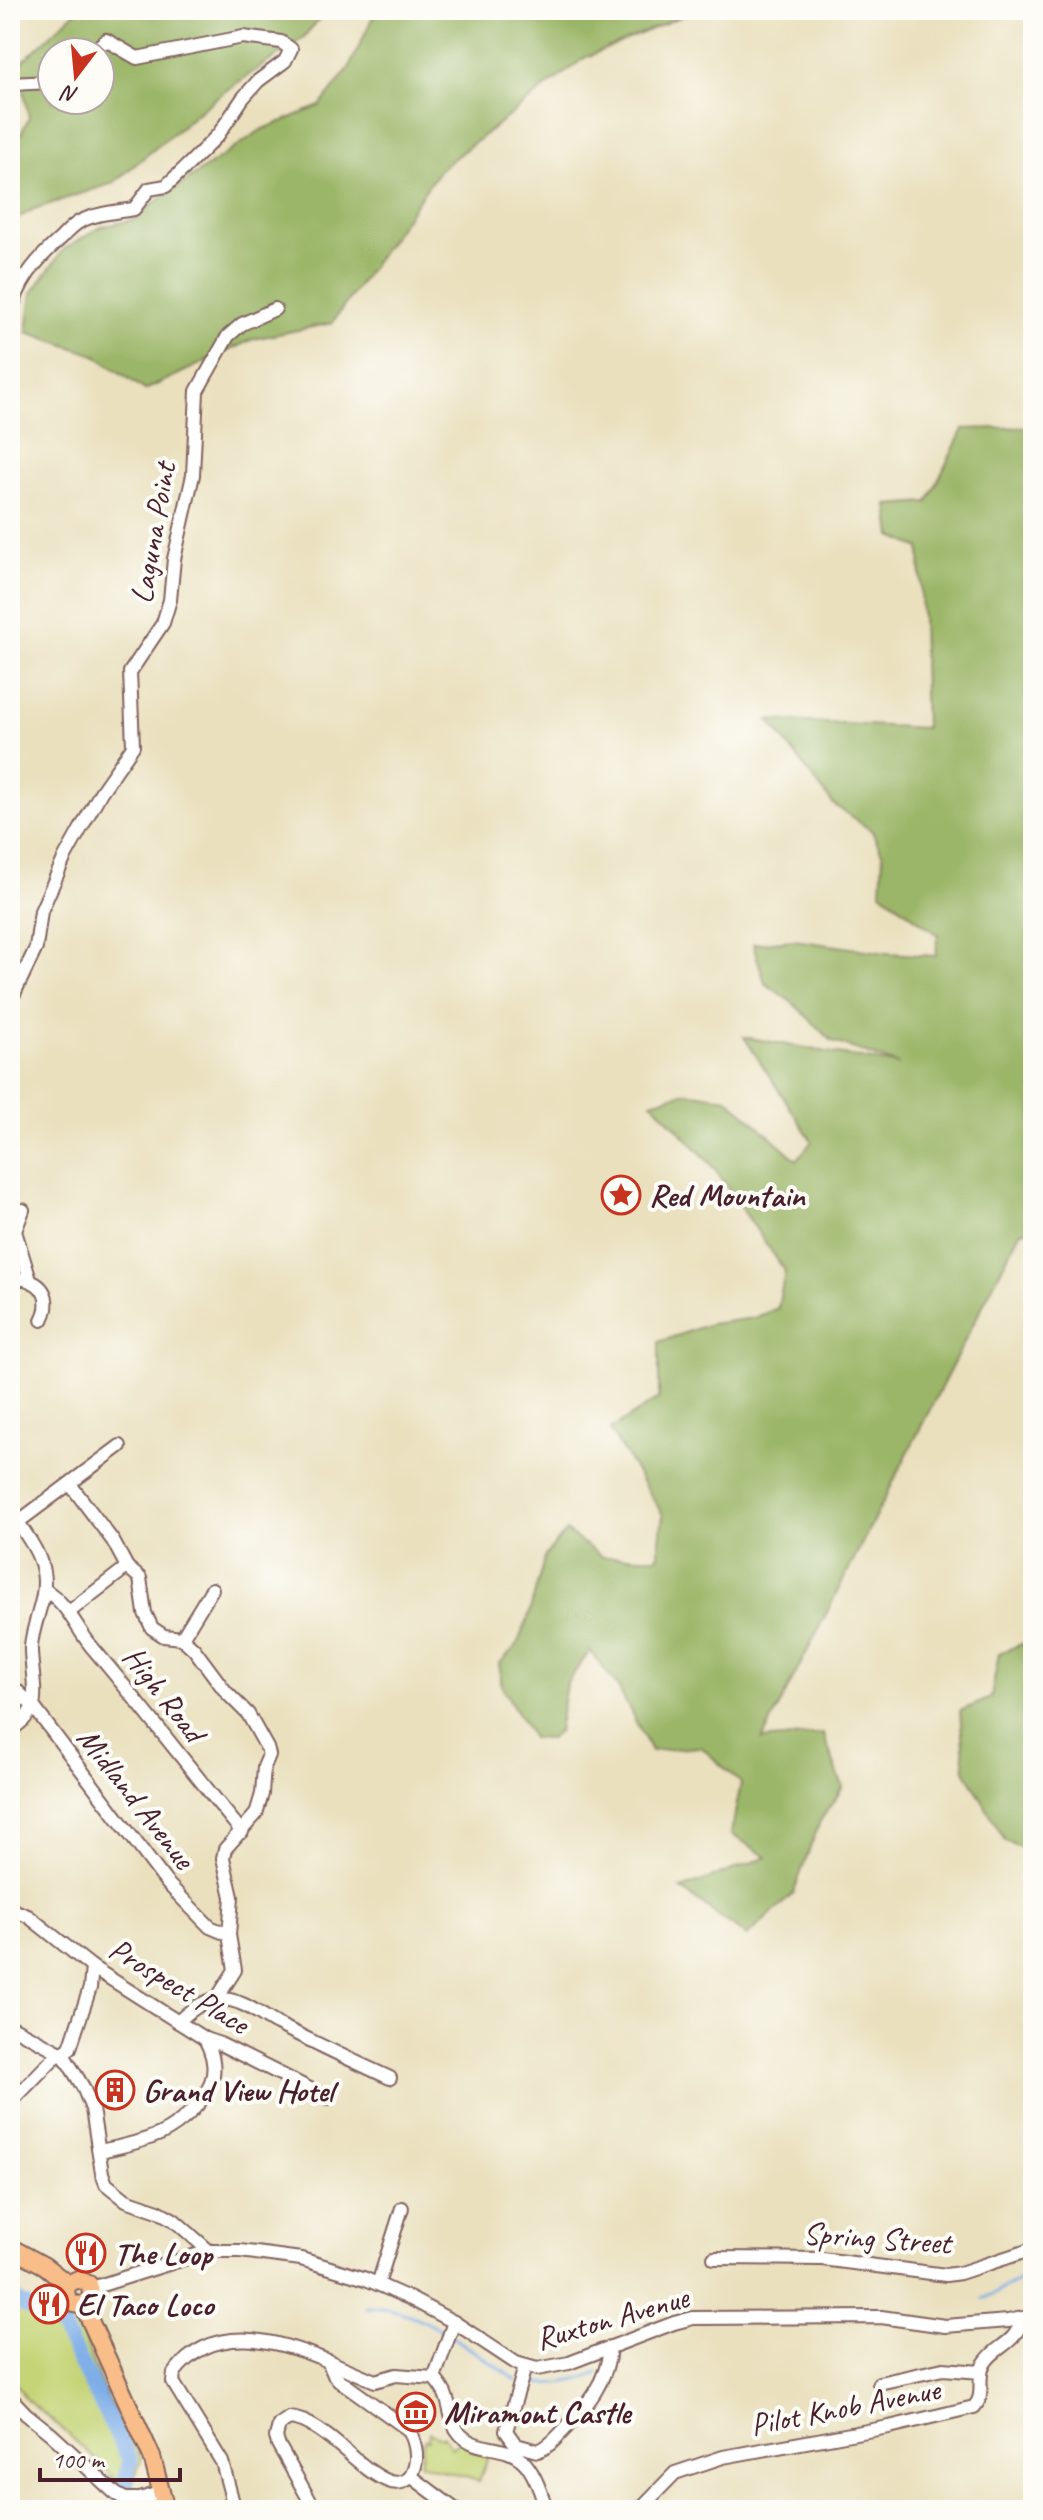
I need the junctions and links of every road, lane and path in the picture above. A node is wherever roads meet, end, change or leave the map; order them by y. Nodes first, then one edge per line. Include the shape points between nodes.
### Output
1 (116, 46) edge
2 (36, 83) edge
3 (10, 84) edge
4 (275, 309) dead end
5 (10, 316) edge
6 (10, 1002) edge
7 (23, 1210) dead end
8 (10, 1279) edge
9 (30, 1280) junction
10 (42, 1320) dead end
11 (120, 1446) dead end
12 (70, 1484) junction
13 (127, 1567) junction
14 (212, 1589) dead end
15 (45, 1590) junction
16 (69, 1612) junction
17 (182, 1638) junction
18 (10, 1684) edge
19 (33, 1706) junction
20 (10, 1730) edge
21 (242, 1832) junction
22 (10, 1909) edge
23 (229, 1935) junction
24 (92, 1967) junction
25 (216, 2000) junction
26 (178, 2022) junction
27 (10, 2026) edge
28 (205, 2039) junction
29 (63, 2054) junction
30 (390, 2078) dead end
31 (328, 2098) dead end
32 (10, 2103) edge
33 (100, 2151) junction
34 (402, 2208) dead end
35 (10, 2247) edge
36 (1033, 2249) edge
37 (209, 2251) junction
38 (714, 2258) dead end
39 (68, 2284) junction
40 (378, 2284) junction
41 (92, 2288) junction
42 (83, 2305) junction
43 (1027, 2318) edge
44 (450, 2331) junction
45 (610, 2347) junction
46 (328, 2361) junction
47 (981, 2372) junction
48 (522, 2377) junction
49 (434, 2378) junction
50 (879, 2383) dead end
51 (10, 2397) edge
52 (412, 2477) junction
53 (163, 2492) junction
54 (121, 2496) junction
55 (145, 2510) edge
56 (166, 2510) edge
57 (235, 2510) edge
58 (315, 2510) edge
59 (456, 2510) edge
60 (547, 2510) edge
61 (639, 2510) edge

1 - 5 street via 137,58 243,37 281,42 291,49 285,61 243,98 218,135 166,186 149,189 134,209 78,223 46,251 25,275
2 - 3 street
4 - 6 street, Laguna Point via 228,336 197,391 193,475 170,600 163,623 130,672 133,746 64,859 41,911 36,948
7 - 9 street via 15,1231
8 - 9 street
9 - 10 street via 47,1298
11 - 12 street
12 - 13 street
12 - 15 street via 18,1522 37,1553
13 - 16 street
13 - 17 street via 140,1578 152,1628
14 - 17 street
15 - 16 street, High Road
15 - 19 street via 31,1647
16 - 21 street, High Road
17 - 21 street via 248,1714 269,1755 260,1805
18 - 19 street, Midland Avenue
19 - 20 street
19 - 23 street, Midland Avenue via 166,1882 210,1927
21 - 23 street via 223,1858 232,1897
22 - 24 street, Prospect Place via 28,1916
23 - 25 street via 235,1970
24 - 26 street, Prospect Place
24 - 29 street via 81,2020
25 - 26 street
25 - 30 street via 246,2006
26 - 28 street, Prospect Place
27 - 29 street
28 - 31 street, Prospect Place
28 - 33 street via 213,2076 194,2108 161,2133
29 - 32 street
29 - 33 street via 92,2109
33 - 37 street via 111,2189 166,2214
34 - 40 street
35 - 39 main road
36 - 38 street, Spring Street via 953,2274 822,2259
37 - 40 street, Ruxton Avenue via 301,2259
37 - 41 street, Ruxton Avenue
39 - 41 main road via 82,2279
39 - 42 main road via 68,2300
40 - 44 street, Ruxton Avenue
41 - 42 main road via 92,2297
42 - 53 main road
43 - 45 street, Ruxton Avenue via 945,2326 881,2317 705,2318 674,2323
43 - 47 street, Pilot Knob Avenue
44 - 48 street, Ruxton Avenue via 508,2359
44 - 49 street
45 - 48 street, Ruxton Avenue
45 - 48 street via 605,2372 586,2406 543,2450 516,2445 506,2431
46 - 49 street via 375,2381 396,2375
46 - 52 street via 339,2380 409,2430 417,2458
46 - 57 street via 292,2346 244,2340 207,2347 174,2373 173,2382 222,2462
47 - 50 street via 943,2369
47 - 61 street, Pilot Knob Avenue via 980,2400 974,2407 692,2466 675,2473
49 - 60 street via 461,2436 517,2456 530,2471
51 - 54 street
52 - 58 street via 389,2482 307,2424 289,2418 279,2425 276,2437
52 - 59 street
53 - 54 street via 140,2499
53 - 56 main road
54 - 55 street

